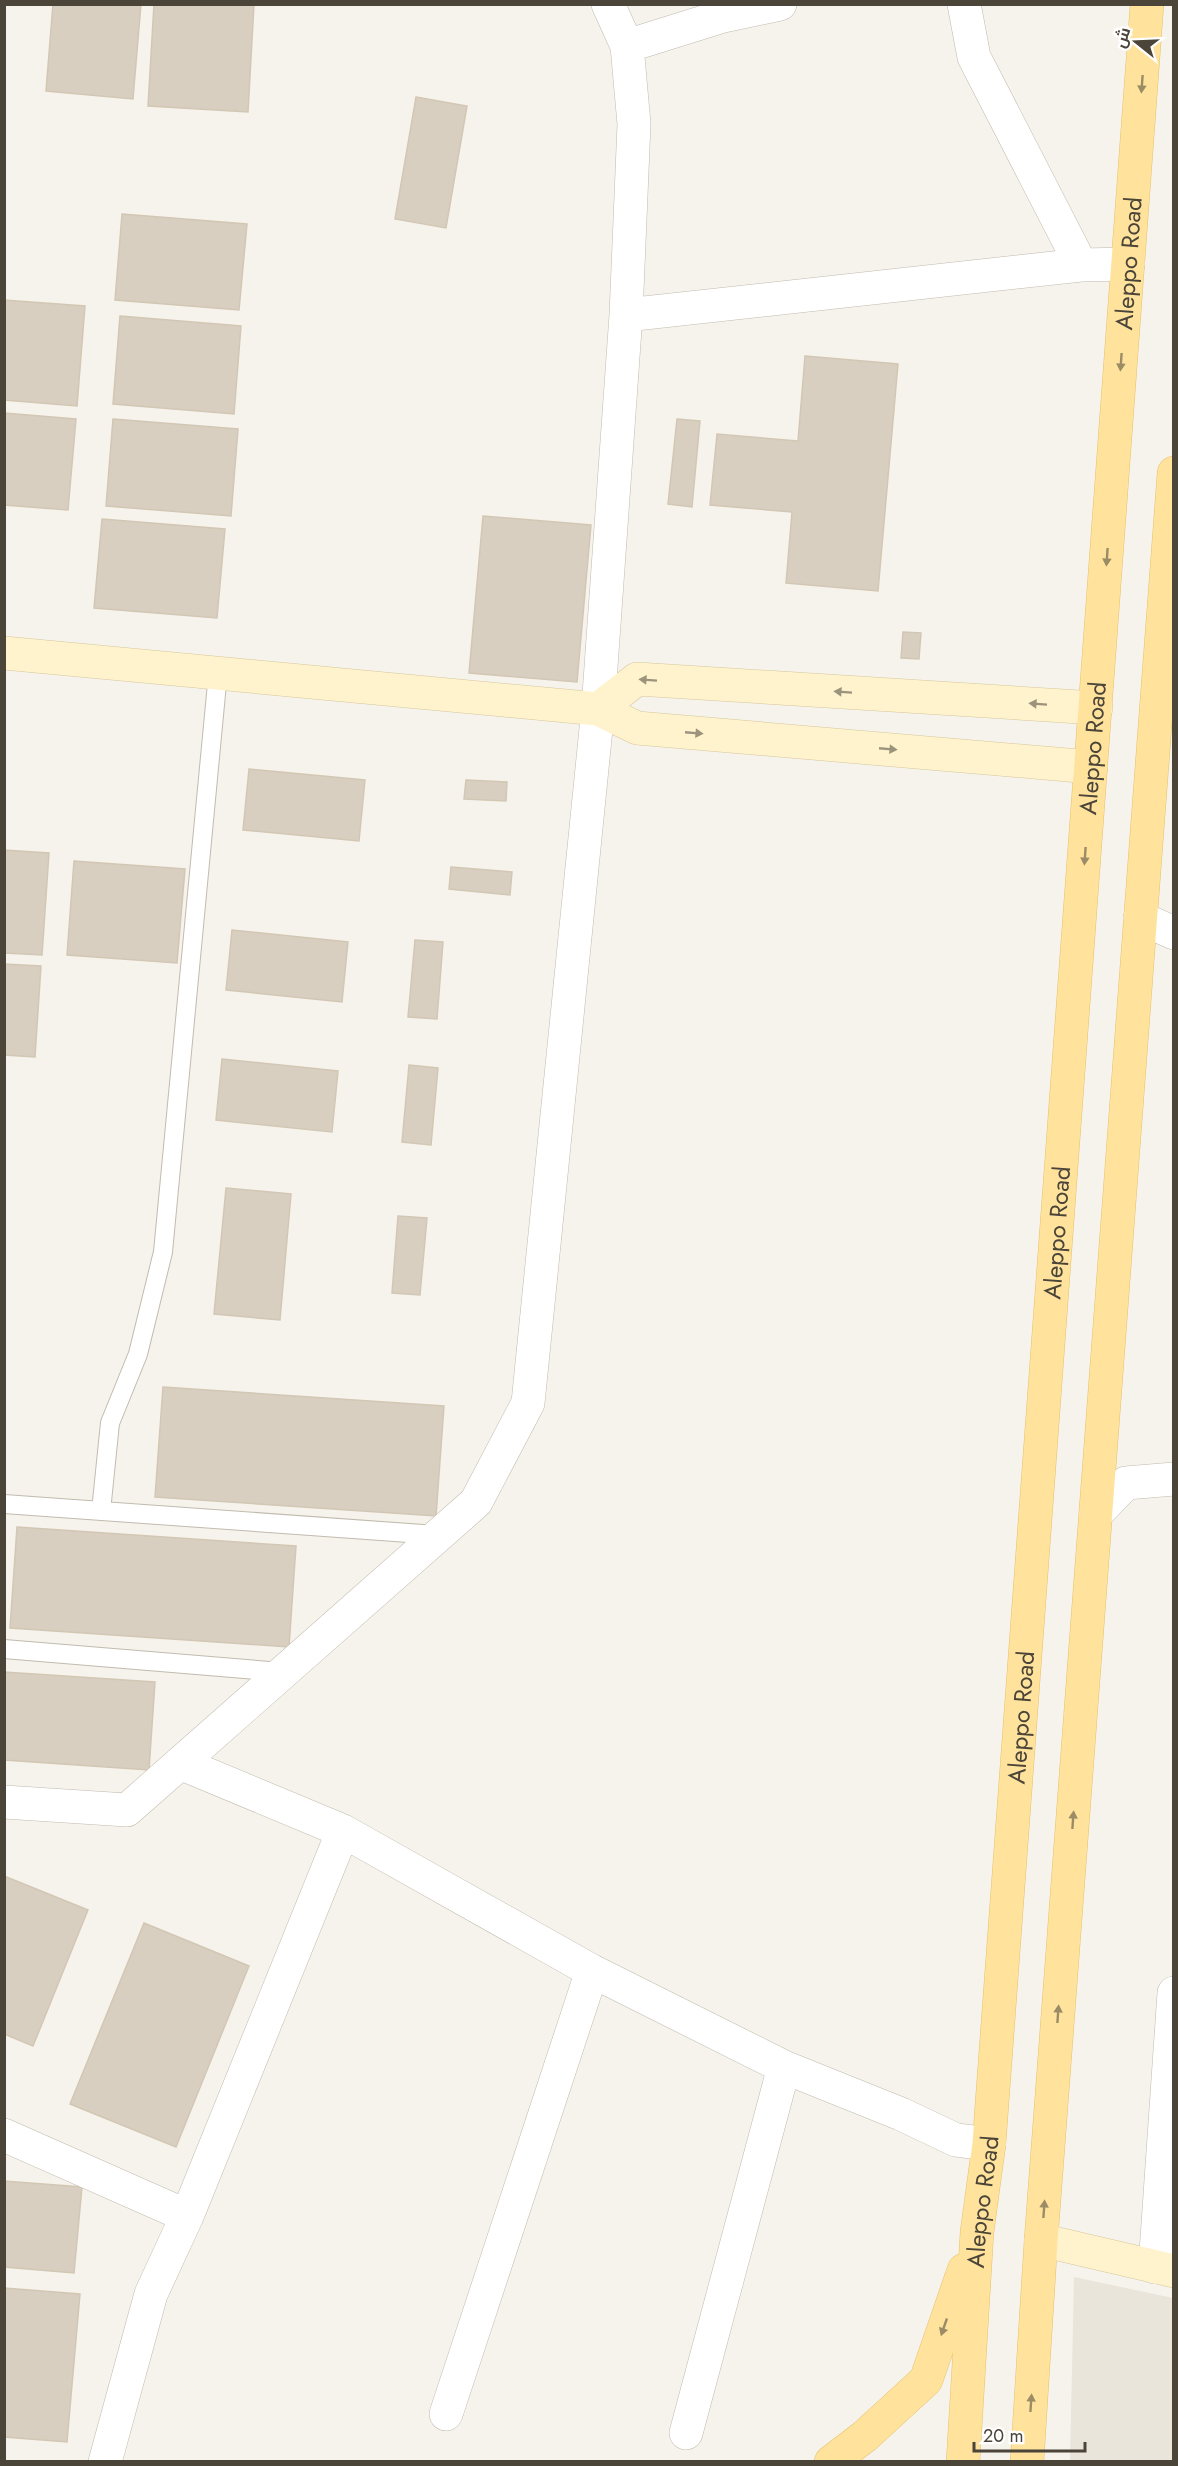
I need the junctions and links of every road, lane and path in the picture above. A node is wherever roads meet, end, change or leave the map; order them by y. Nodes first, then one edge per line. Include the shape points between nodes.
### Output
1 (608, 4) edge
2 (780, 4) edge
3 (964, 4) edge
4 (1148, 4) edge
5 (627, 46) junction
6 (1128, 264) junction
7 (1080, 265) junction
8 (626, 315) junction
9 (1173, 473) edge
10 (4, 652) edge
11 (218, 673) junction
12 (1096, 708) junction
13 (598, 709) junction
14 (1091, 767) junction
15 (1140, 918) junction
16 (1173, 933) edge
17 (1173, 1479) edge
18 (4, 1504) edge
19 (101, 1511) junction
20 (1096, 1514) junction
21 (437, 1535) junction
22 (4, 1649) edge
23 (282, 1672) junction
24 (180, 1763) junction
25 (4, 1802) edge
26 (343, 1831) junction
27 (592, 1971) junction
28 (1173, 1993) edge
29 (784, 2067) junction
30 (4, 2135) edge
31 (988, 2144) junction
32 (187, 2216) junction
33 (977, 2232) junction
34 (1041, 2240) junction
35 (1164, 2269) edge
36 (446, 2414) dead end
37 (686, 2433) dead end
38 (105, 2462) edge
39 (831, 2462) edge
40 (963, 2462) edge
41 (1027, 2462) edge

1 - 5 street
2 - 5 street via 723,16
3 - 7 street via 974,57
4 -> 6 main road, Aleppo Road
5 - 8 street via 634,124
6 - 7 street
6 -> 12 main road, Aleppo Road
7 - 8 street
8 - 13 street
9 - 15 main road
10 - 11 street
11 - 13 street
11 - 19 lane via 163,1252 138,1354 110,1423
12 -> 13 street via 638,679
12 - 14 main road, Aleppo Road
13 -> 14 street via 637,728
13 - 21 street via 528,1403 476,1502
14 -> 31 main road, Aleppo Road
15 - 16 street
15 - 20 main road
17 - 20 street via 1126,1483
18 - 19 lane
19 - 21 lane
34 -> 20 main road
21 - 23 street
22 - 23 lane
23 - 24 street
24 - 25 street via 127,1810
24 - 26 street
26 - 27 street
26 - 32 street
27 - 29 street
27 - 36 street
28 - 35 street
29 - 31 street via 957,2140
29 - 37 street
30 - 32 street
31 - 33 main road, Aleppo Road
32 - 38 street via 150,2294
33 -> 39 main road via 926,2380
33 - 40 main road, Aleppo Road
34 - 35 street
41 -> 34 main road

